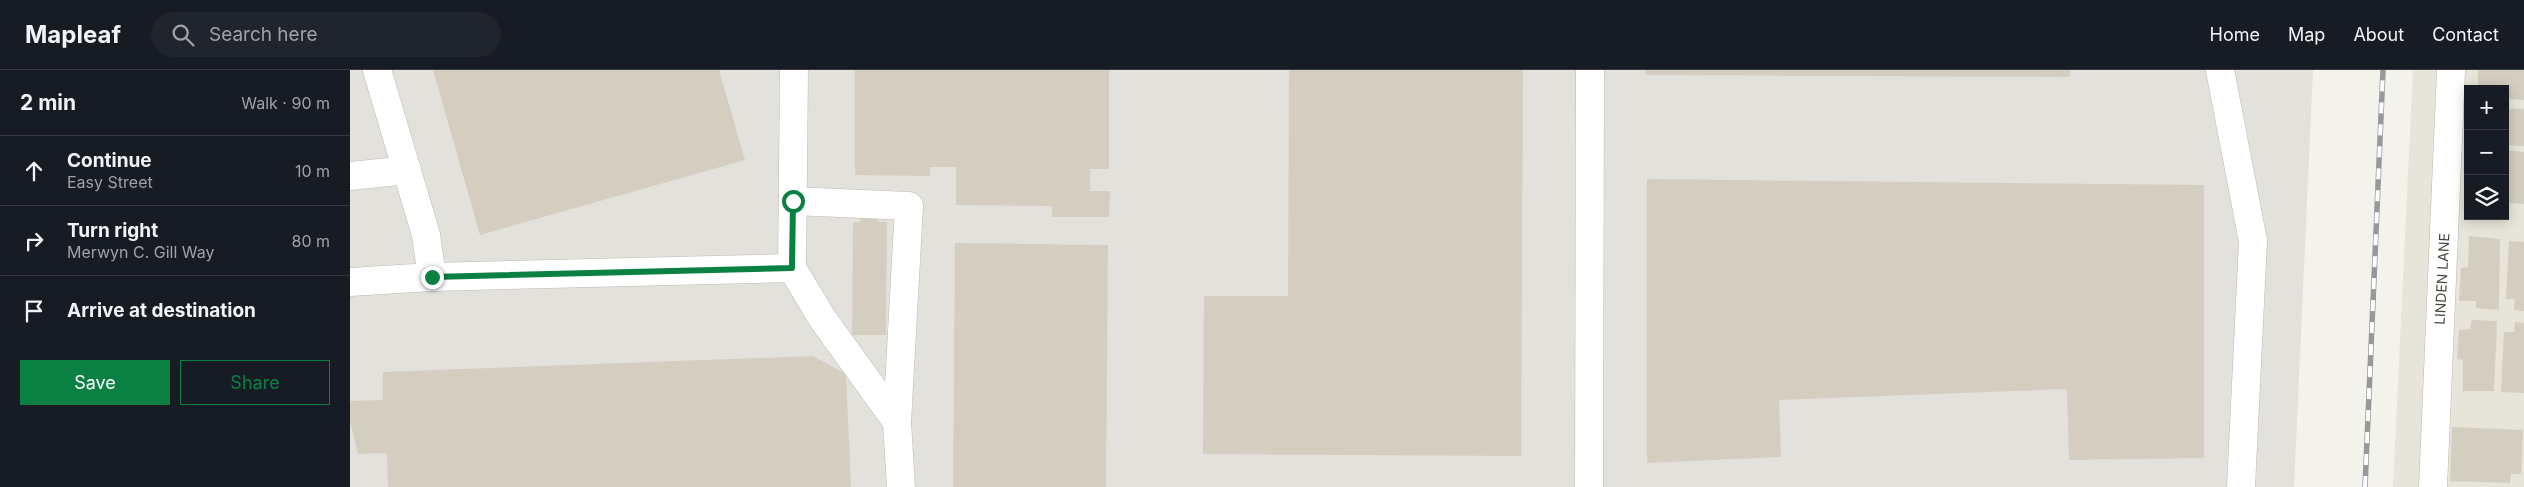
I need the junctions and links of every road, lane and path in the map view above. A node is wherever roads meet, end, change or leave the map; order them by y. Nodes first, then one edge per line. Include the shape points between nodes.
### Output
1 (377, 70) edge
2 (794, 70) edge
3 (1590, 70) edge
4 (2220, 70) edge
5 (2450, 70) edge
6 (407, 170) junction
7 (350, 176) edge
8 (793, 201) junction
9 (792, 268) junction
10 (432, 277) junction
11 (350, 282) edge
12 (897, 422) junction
13 (901, 487) edge
14 (1589, 487) edge
15 (2241, 487) edge
16 (2432, 487) edge

1 - 6 street
2 - 8 street
3 - 14 street
4 - 15 street via 2253,241
5 - 16 street, LINDEN LANE
6 - 7 street
6 - 10 street via 426,235
8 - 9 street
8 - 12 street via 909,206
9 - 10 street
9 - 12 street via 822,318
10 - 11 street
12 - 13 street

